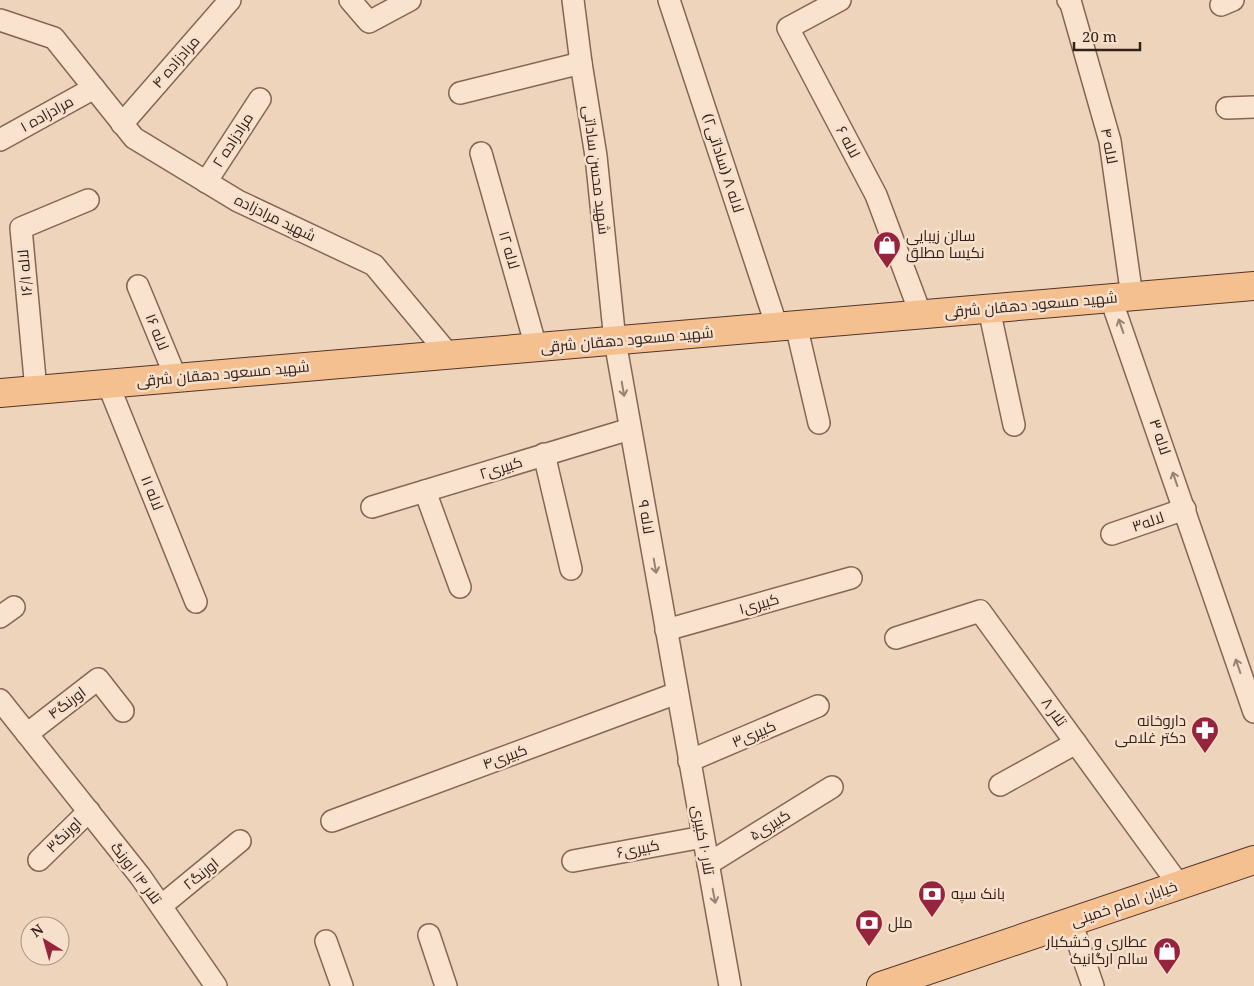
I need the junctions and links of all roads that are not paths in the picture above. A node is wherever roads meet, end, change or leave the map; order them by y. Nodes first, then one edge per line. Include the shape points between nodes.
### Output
1 (230, 0) edge
2 (350, 0) edge
3 (410, 0) edge
4 (573, 0) edge
5 (669, 0) edge
6 (840, 0) edge
7 (1068, 0) edge
8 (0, 20) edge
9 (581, 63) junction
10 (94, 88) junction
11 (460, 93) dead end
12 (260, 99) dead end
13 (1254, 107) edge
14 (1227, 108) dead end
15 (122, 124) junction
16 (0, 140) edge
17 (481, 153) dead end
18 (206, 182) junction
19 (88, 200) dead end
20 (138, 286) dead end
21 (1254, 286) edge
22 (1122, 298) junction
23 (989, 309) junction
24 (921, 315) junction
25 (786, 326) junction
26 (615, 341) junction
27 (536, 347) junction
28 (449, 355) junction
29 (176, 378) junction
30 (108, 384) junction
31 (36, 390) junction
32 (0, 393) edge
33 (819, 423) dead end
34 (1014, 424) dead end
35 (630, 429) junction
36 (544, 454) junction
37 (425, 491) junction
38 (372, 507) dead end
39 (1185, 509) junction
40 (1112, 534) dead end
41 (571, 569) dead end
42 (851, 578) dead end
43 (460, 587) dead end
44 (196, 602) dead end
45 (666, 630) junction
46 (896, 638) dead end
47 (677, 693) junction
48 (0, 700) edge
49 (818, 706) dead end
50 (124, 712) dead end
51 (1254, 712) edge
52 (27, 734) junction
53 (1076, 742) junction
54 (689, 761) junction
55 (1000, 785) dead end
56 (832, 786) dead end
57 (89, 811) junction
58 (332, 821) dead end
59 (703, 837) junction
60 (240, 841) dead end
61 (39, 860) dead end
62 (1254, 860) edge
63 (574, 862) dead end
64 (708, 864) junction
65 (1179, 885) junction
66 (161, 906) junction
67 (1071, 922) junction
68 (429, 935) dead end
69 (326, 941) dead end
70 (216, 986) edge
71 (342, 986) edge
72 (446, 986) edge
73 (730, 986) edge
74 (881, 986) edge
75 (1092, 986) edge

1 - 15 street, مرادزاده ۴
2 - 3 street via 369,22
4 - 9 street, شهید محسن ساداتی
5 - 25 street, لاله ۸ (ساداتی۲)
6 - 24 street, لاله ۶ via 788,28 876,195
7 - 22 street, لاله ۴ via 1110,141
8 - 10 street, شهید مرادزاده via 54,38
9 - 11 street
9 - 26 street, شهید محسن ساداتی via 596,156
10 - 15 street, شهید مرادزاده
10 - 16 street, مرادزاده ۱
12 - 18 street, مرادزاده ۲
13 - 14 street
15 - 18 street, شهید مرادزاده via 134,138
17 - 27 street, لاله ۱۲
18 - 28 street, شهید مرادزاده via 238,201 374,265
19 - 31 street, لاله ۱۶/۱ via 21,228
20 - 29 street, لاله ۱۶
21 - 22 main road, شهید مسعود دهقان شرقی
22 - 23 main road, شهید مسعود دهقان شرقی
39 -> 22 street, لاله ۳
23 - 24 main road, شهید مسعود دهقان شرقی
23 - 34 street
24 - 25 main road, شهید مسعود دهقان شرقی
25 - 26 main road, شهید مسعود دهقان شرقی
25 - 33 street, لاله ۸ (ساداتی۲)
26 - 27 main road, شهید مسعود دهقان شرقی
26 -> 35 street, لاله ۹
27 - 28 main road, شهید مسعود دهقان شرقی
28 - 29 main road, شهید مسعود دهقان شرقی
29 - 30 main road, شهید مسعود دهقان شرقی
30 - 31 main road, شهید مسعود دهقان شرقی
30 - 44 street, لاله ۱۱
31 - 32 main road, شهید مسعود دهقان شرقی
35 - 36 street, کبیری۲
35 -> 45 street, لاله ۹
36 - 37 street, کبیری۲
36 - 41 street
37 - 38 street, کبیری۲
37 - 43 street
39 - 40 street, لاله۳
51 -> 39 street, لاله ۳
42 - 45 street, کبیری۱
45 - 47 street, لاله ۹
46 - 53 street, تلار ۸ via 980,611
47 - 54 street, تلار ۱۰ کبیری
47 - 58 street, کبیری۴
48 - 52 street, تلار ۱۴ اورنگ
49 - 54 street, کبیری۳
50 - 52 street, اورنگ۴ via 98,679
52 - 57 street, تلار ۱۴ اورنگ
53 - 55 street
53 - 65 street, تلار ۸
54 - 59 street, تلار ۱۰ کبیری
56 - 64 street, کبیری۵
57 - 61 street, اورنگ۳
57 - 66 street, تلار ۱۴ اورنگ
59 - 63 street, کبیری۶
59 - 64 street, تلار ۱۰ کبیری
60 - 66 street, اورنگ۲
62 - 65 main road, خیابان امام خمینی
64 -> 73 street, تلار ۱۰ کبیری
65 - 67 main road, خیابان امام خمینی
66 - 70 street, تلار ۱۴ اورنگ
67 - 74 main road, خیابان امام خمینی
67 - 75 street
68 - 72 street
69 - 71 street

